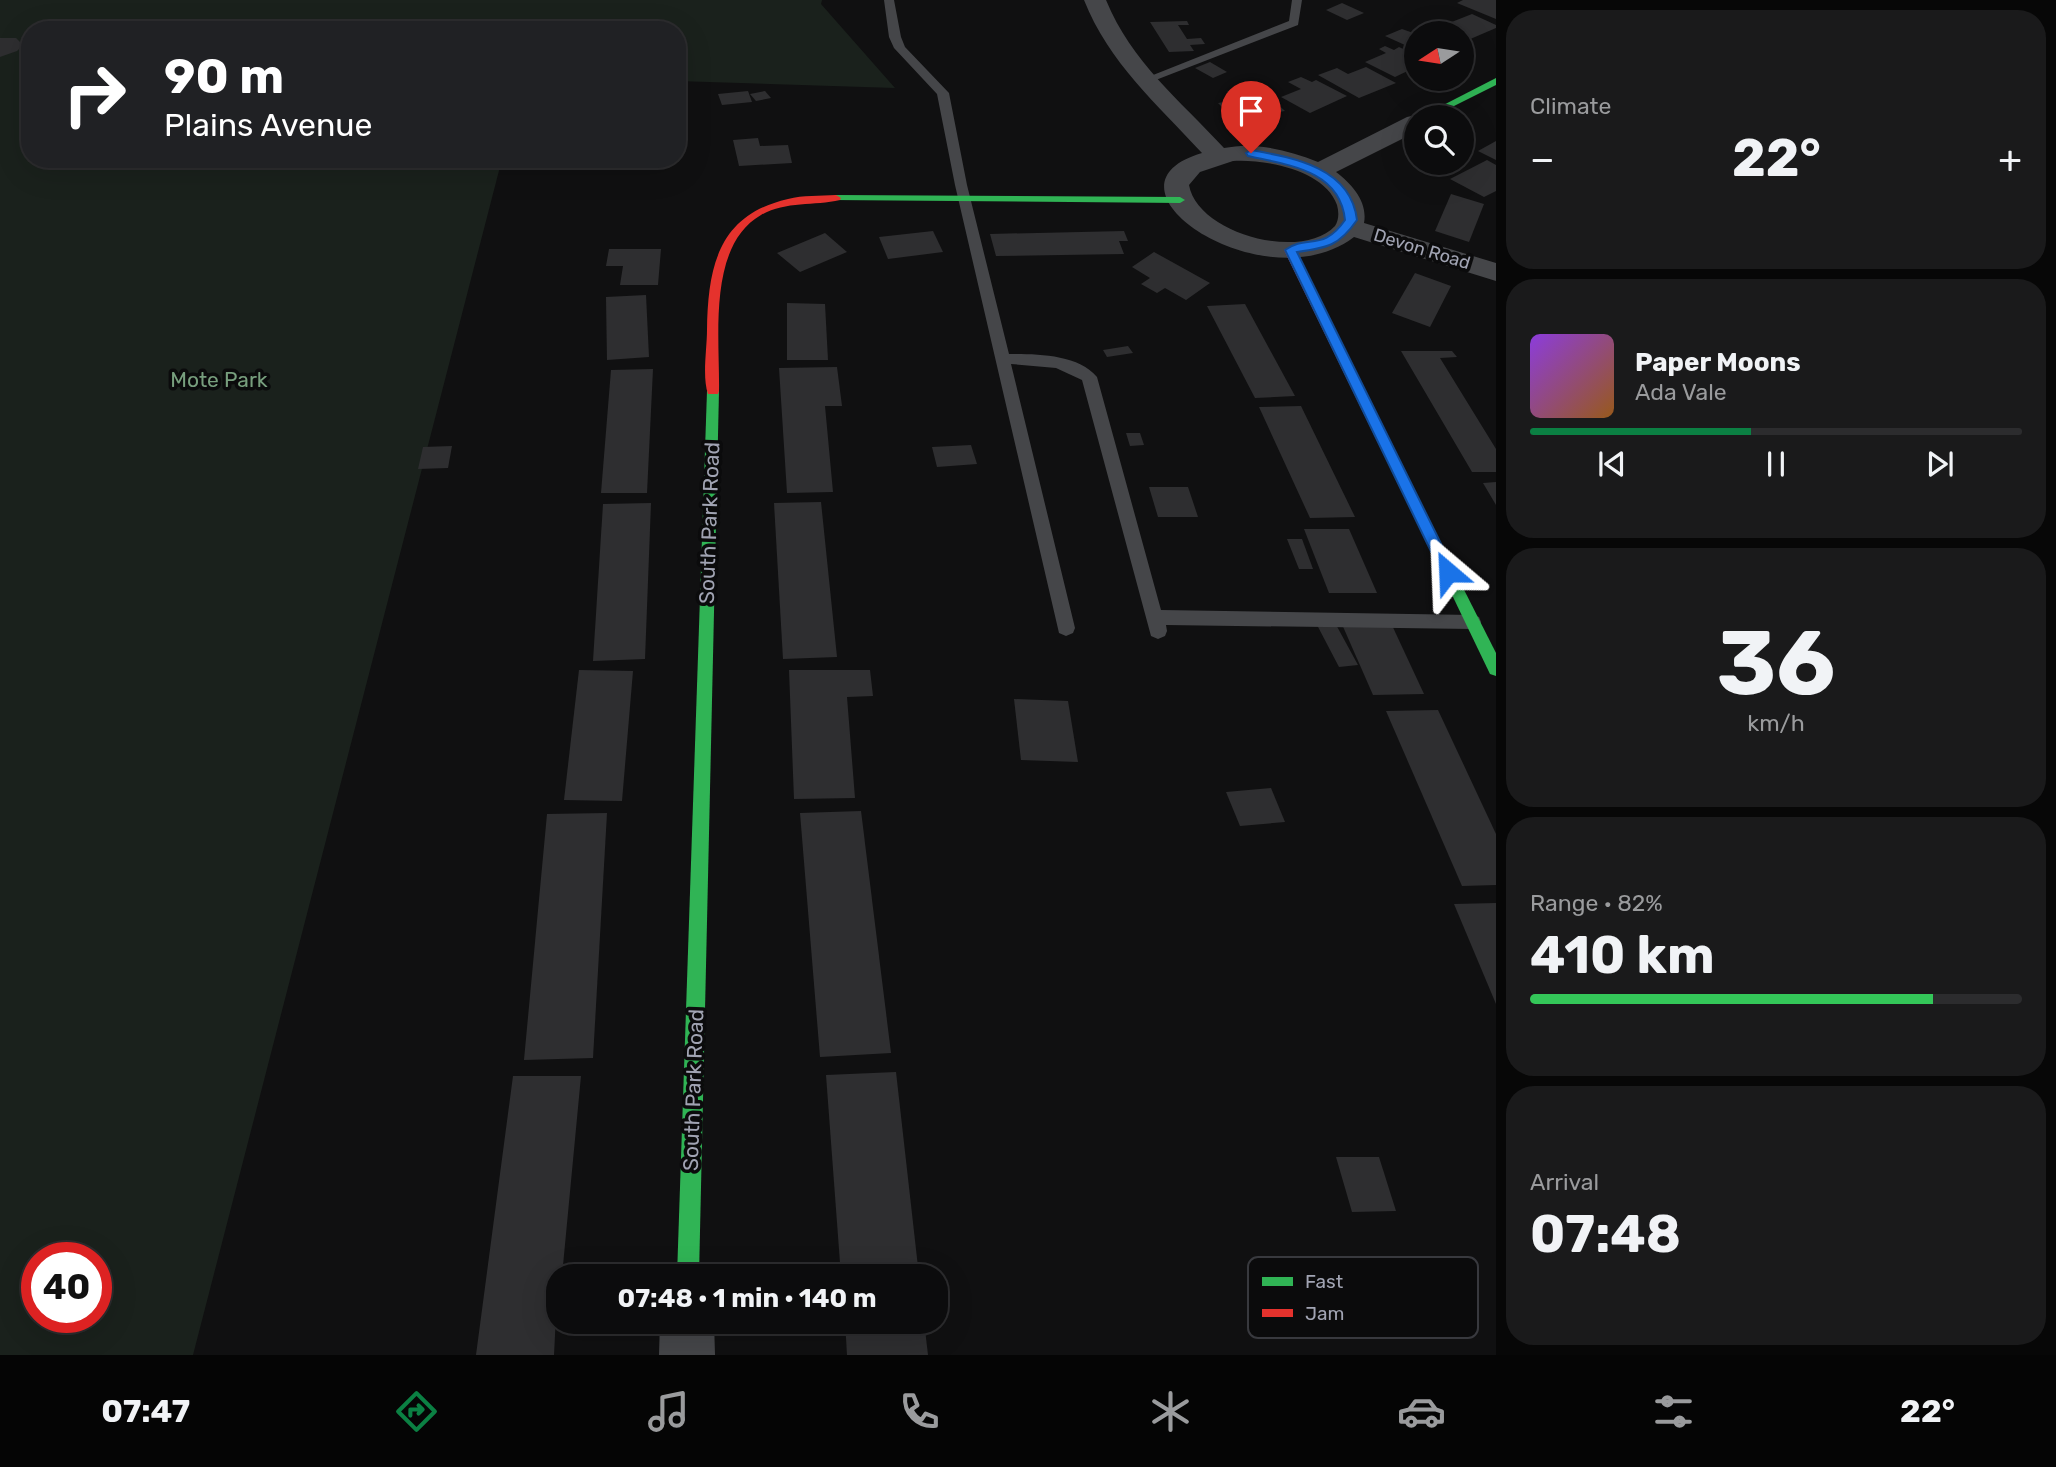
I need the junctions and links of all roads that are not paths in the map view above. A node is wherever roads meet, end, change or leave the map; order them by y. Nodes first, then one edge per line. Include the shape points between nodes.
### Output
1 (889, 0) edge
2 (1096, 0) edge
3 (1297, 0) edge
4 (1144, 81) junction
5 (1496, 81) edge
6 (1449, 105) edge
7 (1404, 128) edge
8 (1217, 155) junction
9 (1317, 172) junction
10 (965, 197) junction
11 (1180, 200) junction
12 (1349, 227) junction
13 (1290, 250) junction
14 (1496, 272) edge
15 (1002, 359) junction
16 (1472, 622) junction
17 (1066, 628) dead end
18 (1496, 669) edge
19 (688, 1264) edge
20 (687, 1334) edge
21 (687, 1355) edge

1 - 10 lane via 900,48 943,93
2 - 4 street via 1111,36
3 - 4 lane via 1294,23
4 - 8 street
5 - 6 street
7 - 9 street
8 - 9 street via 1272,156
8 - 11 street via 1199,160 1184,172 1178,183
9 - 12 street via 1347,199 1352,214
10 - 11 street, South Park Road
10 - 15 lane
10 - 19 street, South Park Road via 825,197 783,202 750,215 723,244 717,275 714,358
11 - 13 street via 1195,218 1221,235 1255,246
12 - 13 street via 1327,243
12 - 14 street, Devon Road
13 - 16 street
15 - 16 lane via 1050,360 1073,366 1089,377 1156,624
15 - 17 lane
16 - 18 street
20 - 21 street

